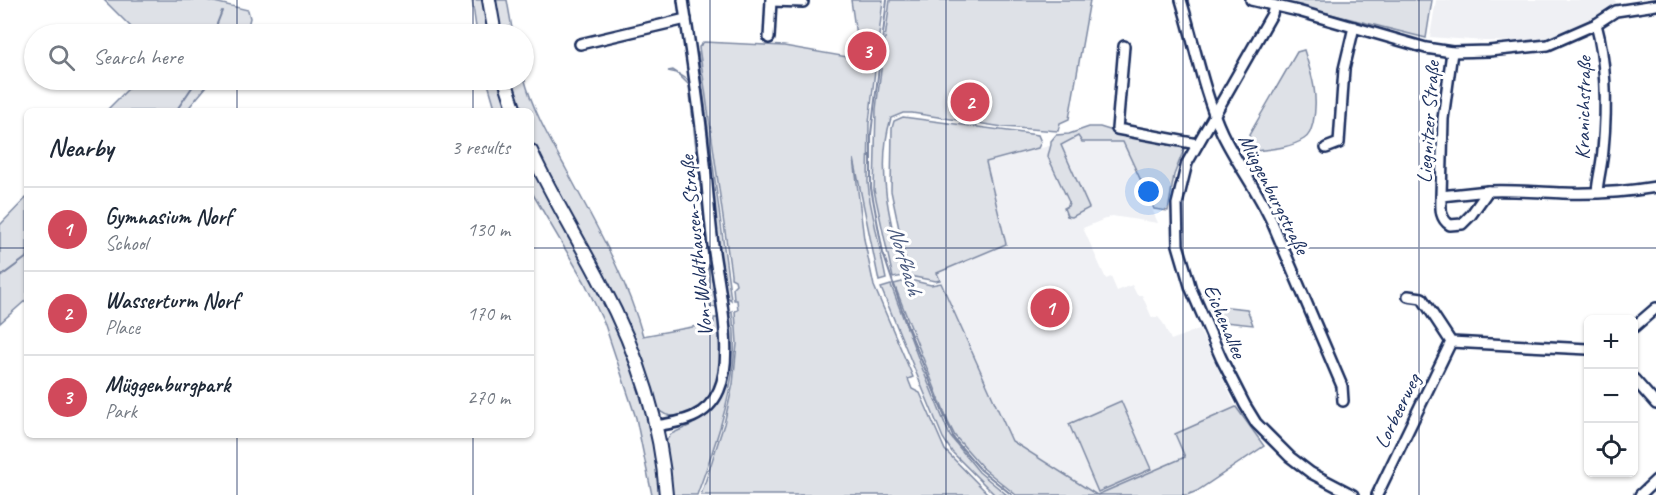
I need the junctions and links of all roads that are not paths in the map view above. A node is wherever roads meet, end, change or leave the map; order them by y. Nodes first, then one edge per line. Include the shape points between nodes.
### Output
1 (489, 0) edge
2 (683, 0) edge
3 (1181, 0) edge
4 (1251, 0) edge
5 (771, 1) edge
6 (803, 2) dead end
7 (1656, 5) edge
8 (1274, 6) junction
9 (686, 19) junction
10 (493, 24) edge
11 (1596, 24) junction
12 (1354, 27) junction
13 (769, 38) dead end
14 (580, 44) dead end
15 (1124, 46) dead end
16 (1452, 52) junction
17 (508, 90) edge
18 (514, 108) edge
19 (1214, 114) junction
20 (1197, 144) junction
21 (1326, 148) dead end
22 (534, 157) edge
23 (1656, 187) edge
24 (1488, 191) junction
25 (1597, 192) junction
26 (1441, 196) junction
27 (1408, 296) dead end
28 (1656, 308) edge
29 (1638, 324) edge
30 (1451, 342) junction
31 (1584, 349) edge
32 (1638, 384) edge
33 (1342, 401) dead end
34 (1656, 404) edge
35 (655, 426) junction
36 (1656, 480) edge
37 (666, 495) edge
38 (1353, 495) edge
39 (1377, 495) edge
40 (1640, 495) edge

1 - 10 main road
2 - 9 street, Von-Waldthausen-Straße
3 - 19 street, Müggenburgstraße
4 - 8 street
5 - 6 street
5 - 13 street
7 - 11 street via 1616,11
8 - 12 street
8 - 19 street, Eichenallee
9 - 14 street
9 - 35 street, Von-Waldthausen-Straße via 703,142 725,370 716,398 702,412 686,421
11 - 16 street via 1548,45
11 - 25 street, Kranichstraße via 1604,56 1605,93
12 - 16 street
12 - 21 street via 1344,69 1339,143
15 - 20 street via 1117,129
16 - 26 street, Liegnitzer Straße via 1443,119
17 - 18 main road
19 - 20 street, Eichenallee
19 - 33 street, Müggenburgstraße via 1272,222 1342,386
20 - 38 street, Eichenallee via 1180,188 1177,232 1188,280 1221,358 1256,423 1274,442 1311,473
22 - 35 main road via 616,313 643,381
23 - 25 street
24 - 25 street
24 - 26 street, Liegnitzer Straße
24 - 26 street, Liegnitzer Straße via 1467,221 1458,226 1443,220
27 - 30 street via 1422,298 1428,304
28 - 29 street
30 - 31 street
30 - 39 street, Lorbeerweg
32 - 34 street
35 - 37 main road
36 - 40 street

